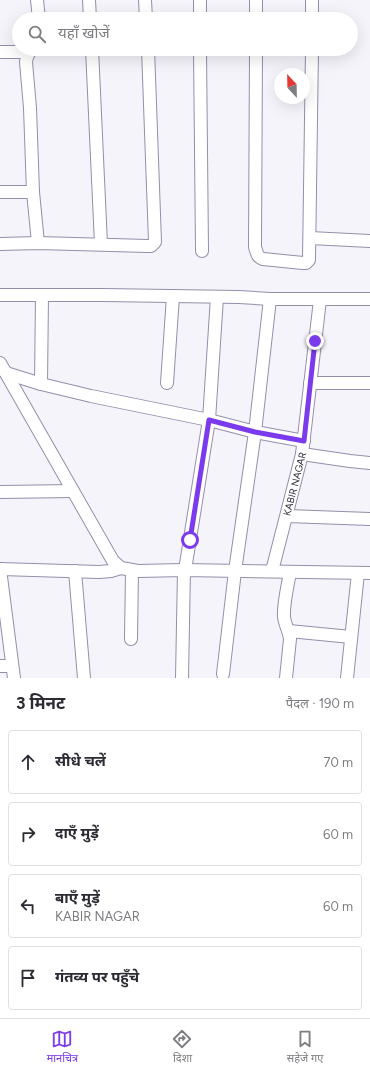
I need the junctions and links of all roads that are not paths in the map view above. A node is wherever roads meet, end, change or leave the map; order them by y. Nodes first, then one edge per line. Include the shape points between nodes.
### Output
1 (37, 0) edge
2 (89, 0) edge
3 (145, 0) edge
4 (200, 0) edge
5 (256, 0) edge
6 (312, 0) edge
7 (38, 12) edge
8 (90, 12) edge
9 (146, 12) edge
10 (200, 12) edge
11 (256, 12) edge
12 (312, 12) edge
13 (0, 52) edge
14 (12, 52) edge
15 (28, 56) edge
16 (92, 56) edge
17 (148, 56) edge
18 (200, 56) edge
19 (256, 56) edge
20 (312, 56) edge
21 (0, 192) edge
22 (33, 192) junction
23 (310, 238) junction
24 (370, 241) edge
25 (38, 243) junction
26 (0, 244) edge
27 (102, 244) junction
28 (202, 251) dead end
29 (370, 288) edge
30 (0, 295) edge
31 (42, 295) junction
32 (173, 296) junction
33 (217, 297) junction
34 (270, 299) junction
35 (370, 299) edge
36 (320, 300) junction
37 (3, 368) edge
38 (168, 383) dead end
39 (310, 383) junction
40 (370, 383) edge
41 (41, 384) junction
42 (209, 420) junction
43 (255, 432) junction
44 (304, 441) junction
45 (302, 454) junction
46 (370, 462) edge
47 (73, 491) junction
48 (0, 492) edge
49 (287, 516) junction
50 (370, 519) edge
51 (0, 569) edge
52 (126, 569) junction
53 (184, 570) junction
54 (75, 571) junction
55 (235, 571) junction
56 (272, 571) junction
57 (290, 572) junction
58 (364, 573) edge
59 (289, 631) junction
60 (351, 637) junction
61 (131, 639) dead end
62 (9, 670) edge
63 (223, 674) dead end
64 (84, 678) edge
65 (182, 678) edge
66 (286, 678) edge
67 (346, 678) edge

1 - 7 street
2 - 8 street
3 - 9 street
4 - 10 street
5 - 11 street
6 - 12 street
13 - 14 street
15 - 22 street via 26,62
16 - 27 street
17 - 27 street via 155,242 151,246
18 - 28 street
19 - 23 street via 257,254 263,259 306,263 309,260
20 - 23 street
21 - 22 street
22 - 25 street
23 - 24 street
25 - 26 street
25 - 27 street
29 - 35 street
30 - 31 street
31 - 32 street
31 - 41 street
32 - 33 street
32 - 38 street
33 - 34 street
33 - 42 street
34 - 36 street
34 - 43 street
35 - 36 street
36 - 39 street, KABIR NAGAR
37 - 41 street
37 - 47 street
39 - 40 street
39 - 44 street, KABIR NAGAR
41 - 42 street
42 - 43 street
42 - 53 street
43 - 44 street
43 - 55 street
44 - 45 street, KABIR NAGAR
45 - 46 street
45 - 49 street, KABIR NAGAR
47 - 48 street
47 - 52 street via 113,561
49 - 50 street
49 - 56 street, KABIR NAGAR
51 - 54 street
51 - 62 street
52 - 53 street
52 - 54 street
52 - 61 street
53 - 55 street
53 - 65 street
54 - 64 street
55 - 56 street
55 - 63 street
56 - 57 street
57 - 58 street
57 - 59 street via 284,611
58 - 60 street
59 - 60 street
59 - 66 street
60 - 67 street

